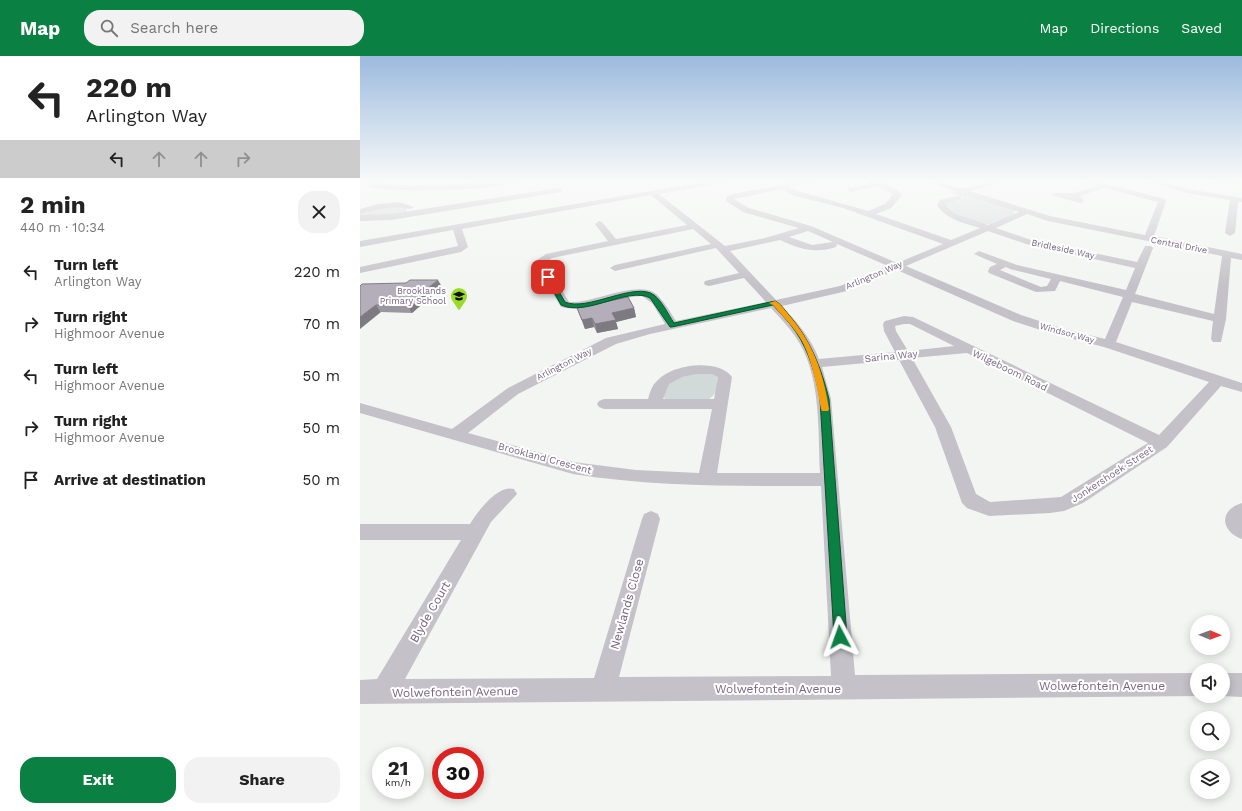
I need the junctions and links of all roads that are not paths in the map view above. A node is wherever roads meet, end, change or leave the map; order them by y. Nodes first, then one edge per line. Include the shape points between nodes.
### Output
1 (403, 215) edge
2 (503, 215) edge
3 (681, 215) edge
4 (764, 215) edge
5 (871, 215) edge
6 (952, 215) edge
7 (1018, 215) edge
8 (1038, 215) edge
9 (1158, 215) edge
10 (1234, 215) edge
11 (360, 218) edge
12 (599, 224) dead end
13 (695, 226) junction
14 (457, 228) junction
15 (808, 228) junction
16 (988, 228) junction
17 (1230, 233) dead end
18 (782, 237) junction
19 (614, 243) junction
20 (950, 243) junction
21 (360, 244) edge
22 (1148, 244) junction
23 (833, 246) dead end
24 (721, 247) junction
25 (980, 254) dead end
26 (1227, 254) junction
27 (1242, 257) edge
28 (1005, 264) junction
29 (896, 266) junction
30 (1140, 266) junction
31 (616, 268) dead end
32 (360, 270) edge
33 (748, 274) junction
34 (1057, 277) junction
35 (709, 283) dead end
36 (1128, 296) junction
37 (775, 303) junction
38 (1220, 319) junction
39 (672, 325) junction
40 (1218, 339) dead end
41 (1109, 344) junction
42 (968, 349) junction
43 (904, 355) junction
44 (814, 364) junction
45 (1219, 379) junction
46 (1242, 388) edge
47 (604, 404) dead end
48 (654, 404) junction
49 (720, 404) junction
50 (360, 408) edge
51 (456, 434) junction
52 (1161, 443) junction
53 (830, 478) junction
54 (707, 479) junction
55 (508, 494) dead end
56 (1242, 510) edge
57 (652, 519) dead end
58 (1242, 531) edge
59 (360, 532) edge
60 (476, 532) junction
61 (1190, 685) edge
62 (1230, 685) edge
63 (1242, 685) edge
64 (844, 688) junction
65 (603, 690) junction
66 (372, 692) edge

1 - 11 street
2 - 14 street
3 - 13 street
4 - 15 street, Windsor Way
5 - 20 street
6 - 16 street, Bridleside Way
7 - 16 street, Arlington Way
8 - 22 street, Central Drive
9 - 22 street
10 - 17 street
12 - 19 street
13 - 19 street
13 - 24 street
14 - 21 street
14 - 32 street via 463,247 458,250
15 - 18 street
15 - 29 street, Windsor Way
16 - 20 street, Arlington Way
16 - 30 street, Bridleside Way via 1045,246
18 - 23 street via 814,250
18 - 24 street
19 - 39 street via 549,256 540,260 540,264 565,305 580,306 634,294 646,294 652,297
20 - 29 street, Arlington Way
22 - 26 street, Central Drive
22 - 30 street
24 - 31 street
24 - 33 street
25 - 28 street
26 - 27 street, Central Drive
26 - 38 street
28 - 34 street
28 - 34 street via 993,272 1040,290 1051,289
29 - 37 street, Arlington Way via 843,289
29 - 41 street, Windsor Way via 1017,318
30 - 36 street
33 - 35 street
33 - 37 street
34 - 36 street via 1122,292
36 - 38 street
36 - 41 street
37 - 39 street, Arlington Way
37 - 44 street via 802,336
38 - 40 street
39 - 51 street, Arlington Way via 622,337 591,350 514,391
41 - 45 street, Windsor Way
42 - 43 street, Sarina Way
42 - 43 street, Wilgeboom Road via 913,321 890,323 889,327
42 - 52 street, Wilgeboom Road
43 - 44 street, Sarina Way
43 - 52 street, Jonkershoek Street via 943,428 968,498 980,506 989,509 1064,504
44 - 53 street via 824,399
45 - 46 street, Windsor Way
45 - 52 street, Jonkershoek Street
47 - 48 street
48 - 49 street
48 - 49 street via 661,384 667,378 707,368 721,371 725,377
49 - 54 street
50 - 51 street, Brookland Crescent
51 - 54 street, Brookland Crescent via 573,468 627,477
53 - 54 street, Brookland Crescent
53 - 64 street
55 - 60 street, Blyde Court via 484,517
56 - 58 street via 1234,516
57 - 65 street, Newlands Close
59 - 60 street
60 - 66 street, Blyde Court
61 - 64 street, Wolwefontein Avenue
62 - 63 street
64 - 65 street, Wolwefontein Avenue
65 - 66 street, Wolwefontein Avenue

